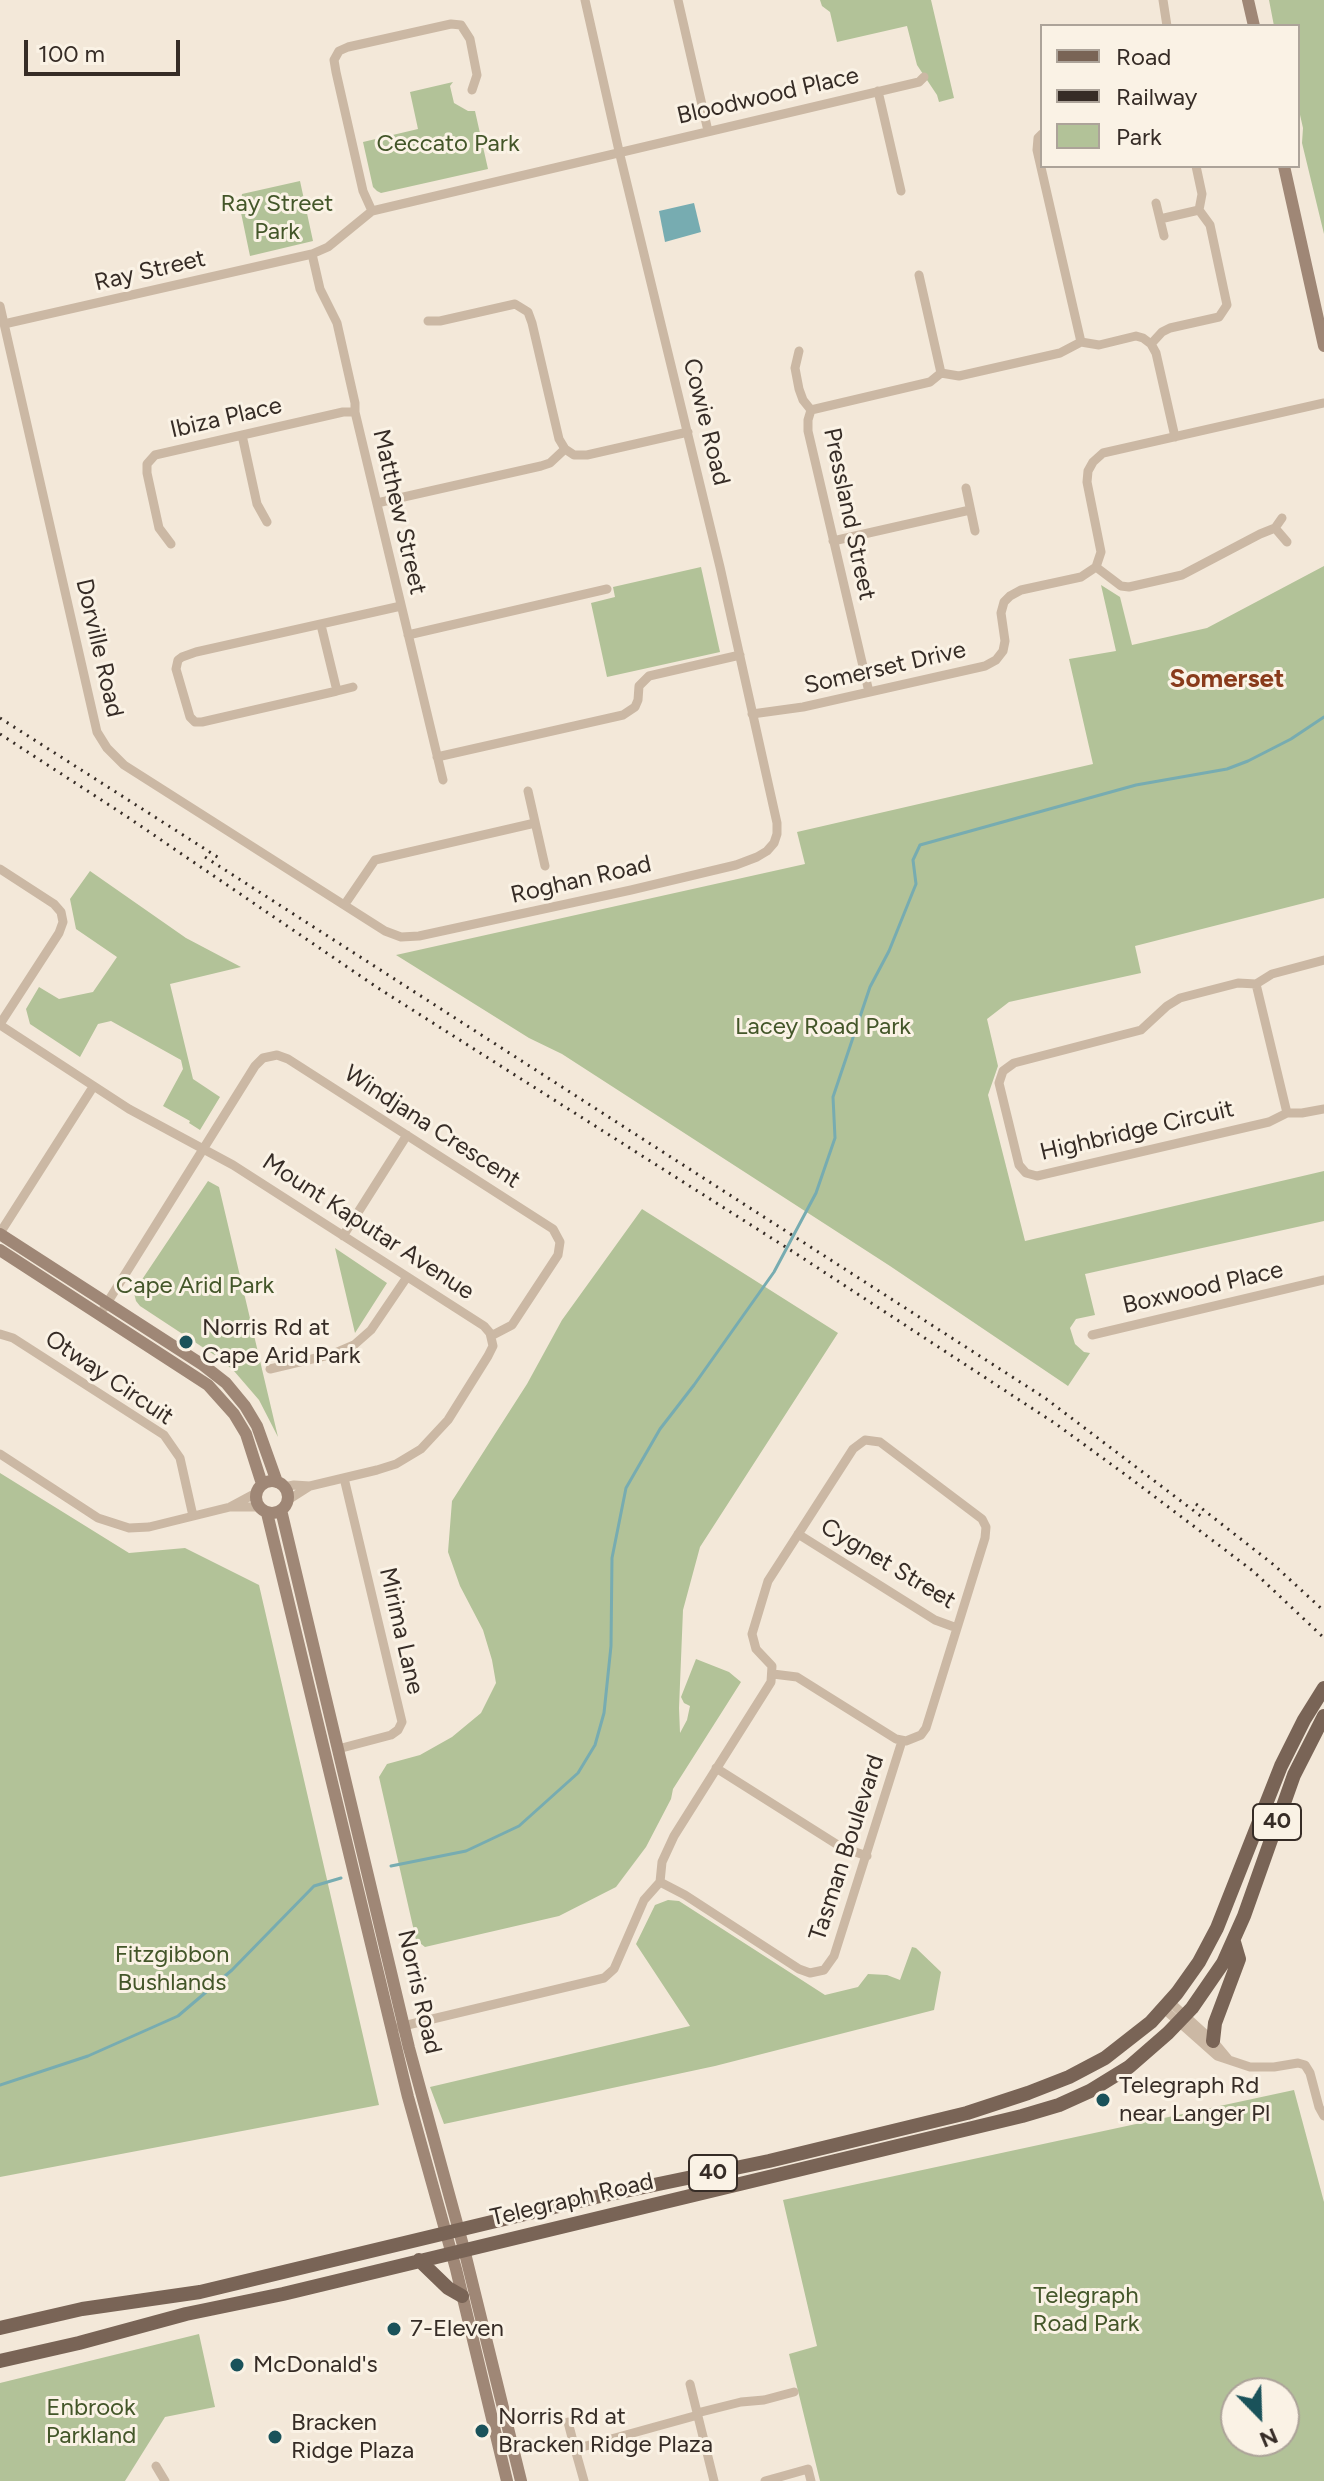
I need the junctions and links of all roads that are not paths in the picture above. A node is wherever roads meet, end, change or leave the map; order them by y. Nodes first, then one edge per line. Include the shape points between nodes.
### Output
1 (585, 0) edge
2 (678, 0) edge
3 (1163, 0) edge
4 (1248, 0) edge
5 (1167, 24) edge
6 (1254, 24) edge
7 (924, 77) dead end
8 (472, 90) dead end
9 (878, 91) junction
10 (708, 131) junction
11 (1040, 136) edge
12 (619, 151) junction
13 (1040, 163) edge
14 (1041, 168) edge
15 (1196, 168) edge
16 (1284, 168) edge
17 (901, 191) dead end
18 (1156, 203) dead end
19 (1199, 210) junction
20 (372, 211) junction
21 (1160, 219) junction
22 (1164, 236) dead end
23 (312, 254) junction
24 (919, 275) dead end
25 (0, 306) edge
26 (428, 321) dead end
27 (4, 324) junction
28 (1081, 342) junction
29 (1151, 344) junction
30 (1324, 346) edge
31 (799, 351) dead end
32 (941, 373) junction
33 (1324, 403) edge
34 (811, 410) junction
35 (355, 412) junction
36 (688, 432) junction
37 (242, 435) junction
38 (1175, 437) junction
39 (565, 449) junction
40 (966, 488) dead end
41 (377, 503) junction
42 (970, 510) junction
43 (1282, 518) dead end
44 (267, 522) dead end
45 (1275, 528) junction
46 (975, 531) dead end
47 (833, 541) junction
48 (1287, 542) dead end
49 (171, 544) dead end
50 (1096, 567) junction
51 (607, 589) dead end
52 (401, 606) junction
53 (321, 625) junction
54 (408, 635) junction
55 (740, 655) junction
56 (353, 687) dead end
57 (337, 691) junction
58 (869, 692) junction
59 (752, 714) junction
60 (437, 757) junction
61 (443, 780) dead end
62 (528, 791) dead end
63 (535, 823) junction
64 (767, 851) joint
65 (545, 866) dead end
66 (0, 869) edge
67 (345, 904) junction
68 (401, 937) joint
69 (1324, 960) edge
70 (1256, 984) junction
71 (0, 1025) edge
72 (93, 1087) junction
73 (1324, 1109) edge
74 (1287, 1113) junction
75 (407, 1135) junction
76 (205, 1149) junction
77 (0, 1234) edge
78 (343, 1236) junction
79 (0, 1250) edge
80 (407, 1277) junction
81 (1324, 1280) edge
82 (103, 1308) junction
83 (0, 1334) edge
84 (1092, 1335) dead end
85 (491, 1336) junction
86 (270, 1369) dead end
87 (0, 1454) edge
88 (344, 1478) junction
89 (259, 1489) junction
90 (282, 1495) junction
91 (230, 1507) junction
92 (263, 1510) junction
93 (193, 1516) junction
94 (798, 1534) junction
95 (957, 1628) junction
96 (773, 1674) junction
97 (1324, 1688) edge
98 (1324, 1716) edge
99 (1309, 1726) junction
100 (902, 1741) junction
101 (338, 1749) junction
102 (716, 1768) junction
103 (867, 1856) junction
104 (660, 1882) junction
105 (1234, 1942) junction
106 (1167, 2006) junction
107 (1182, 2019) junction
108 (398, 2027) junction
109 (1213, 2041) junction
110 (1228, 2059) junction
111 (1324, 2116) edge
112 (452, 2231) junction
113 (457, 2250) junction
114 (419, 2260) junction
115 (462, 2296) junction
116 (0, 2328) edge
117 (0, 2361) edge
118 (690, 2384) dead end
119 (794, 2392) dead end
120 (698, 2414) junction
121 (568, 2422) dead end
122 (575, 2449) junction
123 (156, 2466) dead end
124 (165, 2481) edge
125 (507, 2481) edge
126 (521, 2481) edge
127 (584, 2481) edge
128 (714, 2481) edge
129 (765, 2481) edge
130 (811, 2481) edge

1 - 12 street, Cowie Road
2 - 10 street
3 - 5 street
4 - 6 main road
7 - 9 street, Bloodwood Place
8 - 20 street via 477,75 470,39 461,25 339,51 336,72
9 - 10 street, Bloodwood Place
9 - 17 street
10 - 12 street, Bloodwood Place
11 - 13 street
12 - 20 street, Ray Street
12 - 36 street, Cowie Road
14 - 28 street
15 - 19 street
16 - 30 main road
18 - 21 street
19 - 21 street
19 - 29 street via 1210,225 1227,305 1219,317 1170,328
20 - 23 street, Ray Street
21 - 22 street
23 - 27 street, Ray Street
23 - 35 street, Matthew Street via 320,289 337,323
24 - 32 street
25 - 27 street, Dorville Road
26 - 39 street via 515,304 528,312
27 - 67 street, Dorville Road via 97,732 124,765
28 - 29 street, Pressland Street via 1099,345 1136,336
28 - 32 street, Pressland Street via 1060,353 959,376
29 - 38 street
31 - 34 street via 799,389
32 - 34 street, Pressland Street via 930,382
33 - 38 street
34 - 47 street, Pressland Street via 808,431
35 - 37 street, Ibiza Place
35 - 41 street, Matthew Street
36 - 39 street via 582,456
36 - 55 street, Cowie Road
37 - 44 street via 257,504
37 - 49 street, Ibiza Place via 155,455 147,464 159,528
38 - 50 street via 1103,453 1093,462 1087,482 1101,552
39 - 41 street via 541,466
40 - 42 street
41 - 52 street, Matthew Street
42 - 46 street
42 - 47 street
43 - 45 street
45 - 48 street
45 - 50 street via 1191,571 1142,584 1121,586
47 - 58 street, Pressland Street
50 - 58 street, Somerset Drive via 1081,577 1010,596 1001,613 1005,641 996,660
51 - 54 street
52 - 53 street
52 - 54 street, Matthew Street
53 - 57 street
53 - 57 street via 196,652 178,660 176,669 195,722
54 - 60 street, Matthew Street
55 - 59 street, Cowie Road
55 - 60 street via 649,676 639,686 635,707 623,715
56 - 57 street
58 - 59 street, Somerset Drive
59 - 64 street, Cowie Road via 778,828
60 - 61 street, Matthew Street
62 - 63 street
63 - 65 street
63 - 67 street via 375,860
64 - 68 street, Roghan Road via 736,865 631,890
66 - 71 street via 54,904 63,922
67 - 68 street, Dorville Road
69 - 70 street, Highbridge Circuit via 1272,974
70 - 74 street
70 - 74 street, Highbridge Circuit via 1238,983 1180,998 1135,1033 1006,1067 999,1083 1017,1160 1026,1173 1043,1175 1269,1122
71 - 72 street, Mount Kaputar Avenue
72 - 76 street, Mount Kaputar Avenue
72 - 77 street
73 - 74 street, Highbridge Circuit
75 - 76 street, Windjana Crescent via 288,1059 272,1055 255,1066
75 - 78 street
75 - 85 street, Windjana Crescent via 547,1224 559,1239 558,1255 512,1325
76 - 78 street, Mount Kaputar Avenue
76 - 82 street
77 - 82 main road, Norris Road
78 - 80 street, Mount Kaputar Avenue
79 - 82 main road, Norris Road
80 - 85 street, Mount Kaputar Avenue via 484,1326
80 - 86 street via 371,1330 354,1345
81 - 84 street, Boxwood Place
82 - 89 main road, Norris Road via 223,1400 246,1434
82 - 90 main road, Norris Road via 226,1383 257,1426
83 - 93 street, Otway Circuit via 164,1435 180,1458
85 - 88 street via 488,1356 429,1442 396,1464
87 - 93 street via 109,1523 139,1528
88 - 90 street via 294,1485
88 - 101 street, Mirima Lane via 402,1722 391,1735
89 - 90 main road
89 - 91 street
89 - 92 main road, Norris Road
90 - 92 main road
90 - 101 main road, Norris Road
91 - 92 street
91 - 93 street
92 - 108 main road, Norris Road
94 - 95 street, Cygnet Street via 935,1620
94 - 95 street via 857,1444 880,1442 984,1523 985,1538
94 - 96 street via 768,1581 752,1629 753,1644
95 - 100 street via 926,1728 916,1739
96 - 100 street via 797,1677
96 - 102 street
97 - 99 main road, 40
98 - 99 main road, 40
99 - 105 main road, 40
99 - 106 main road, 40 via 1281,1766 1217,1928
100 - 103 street, Tasman Boulevard
101 - 108 main road, Norris Road
102 - 103 street via 841,1847
102 - 104 street via 674,1836
103 - 104 street, Tasman Boulevard via 831,1963 815,1973 799,1969
104 - 108 street via 644,1900 614,1969 604,1978
105 - 107 main road, 40
105 - 109 main road via 1239,1959
106 - 107 street
106 - 112 main road, Telegraph Road / 40 via 1088,2068 967,2113
107 - 109 street
107 - 110 street via 1217,2056
107 - 113 main road, Telegraph Road / 40 via 1112,2078 1043,2110
108 - 112 main road, Norris Road
109 - 110 street
110 - 111 street via 1250,2067 1305,2065
112 - 113 main road, Norris Road
112 - 116 main road, Telegraph Road / 40 via 200,2292 82,2309
113 - 114 main road, Telegraph Road / 40
113 - 115 main road, Norris Road
113 - 126 main road, Norris Road
114 - 115 main road
114 - 117 main road, Telegraph Road / 40
115 - 125 main road, Norris Road
118 - 120 street
119 - 120 street
120 - 122 street
120 - 128 street
121 - 122 street
122 - 127 street
123 - 124 street
129 - 130 street via 808,2469

